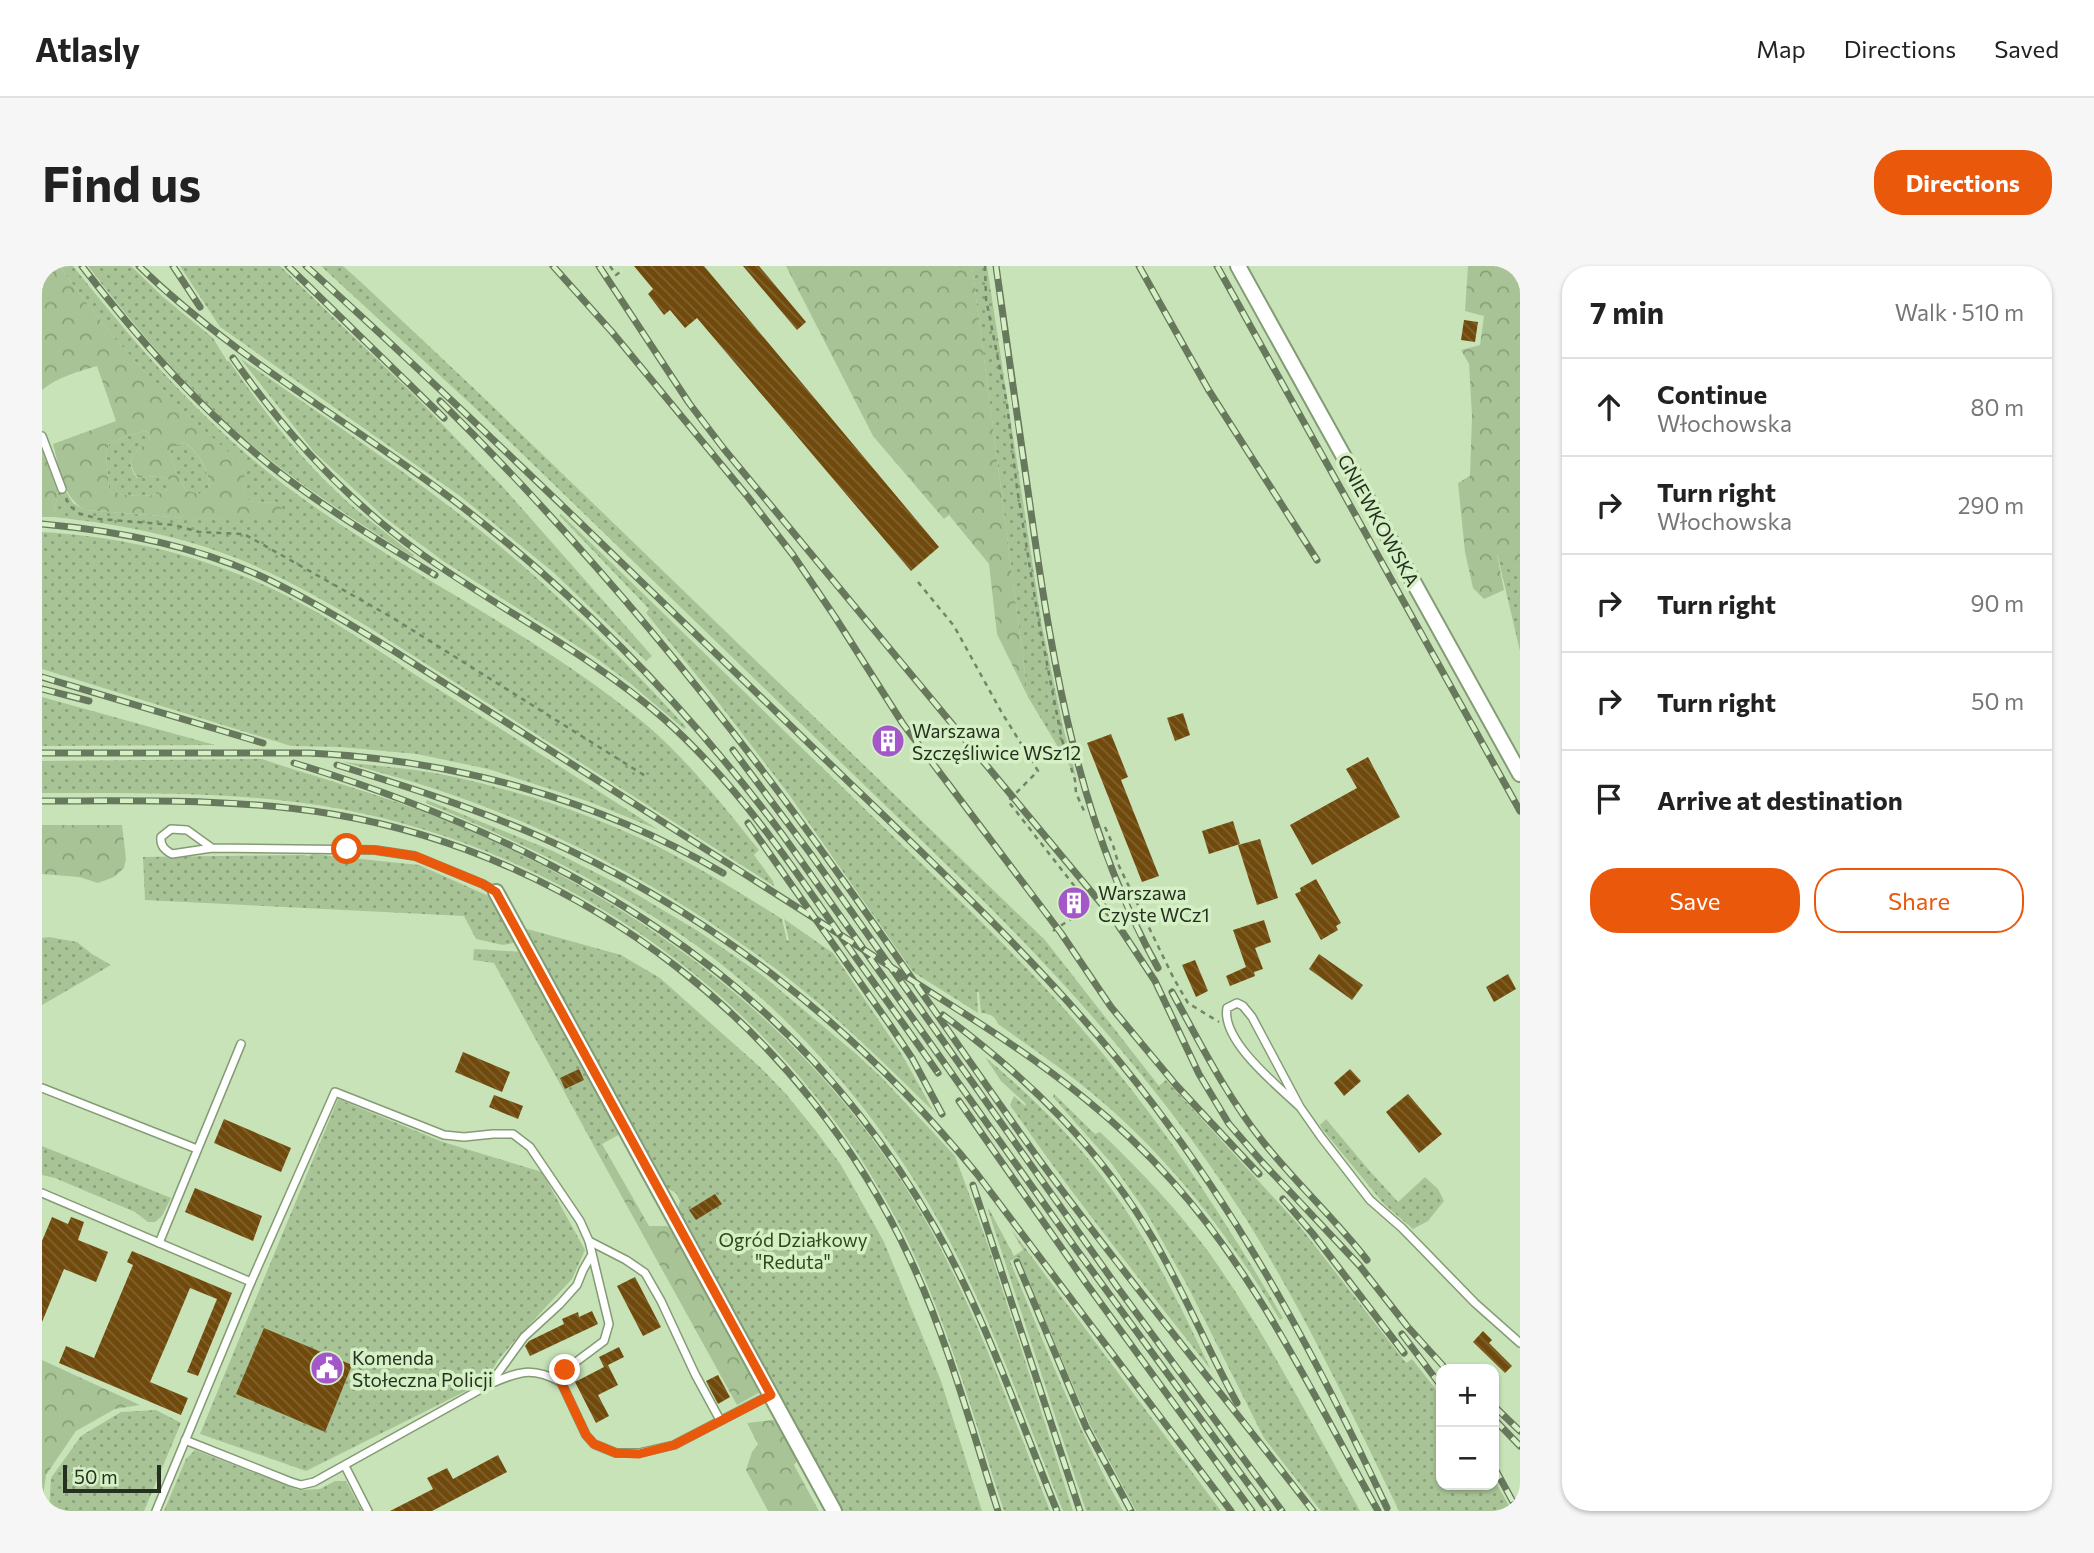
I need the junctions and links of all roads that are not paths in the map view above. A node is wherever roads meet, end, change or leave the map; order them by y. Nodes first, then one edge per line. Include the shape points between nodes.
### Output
1 (1238, 266) edge
2 (42, 436) edge
3 (62, 489) road end
4 (1520, 774) edge
5 (212, 848) junction
6 (496, 892) joint
7 (241, 1044) dead end
8 (42, 1088) edge
9 (1300, 1107) junction
10 (197, 1149) junction
11 (42, 1193) edge
12 (589, 1241) junction
13 (159, 1243) junction
14 (591, 1256) junction
15 (251, 1282) junction
16 (1520, 1343) edge
17 (561, 1382) junction
18 (490, 1384) junction
19 (771, 1395) junction
20 (720, 1420) junction
21 (185, 1440) junction
22 (345, 1466) junction
23 (156, 1511) edge
24 (368, 1511) edge
25 (834, 1511) edge

1 - 4 street, GNIEWKOWSKA
2 - 3 lane
5 - 5 lane via 172,854 160,842 171,829 187,830
5 - 6 lane via 397,853 415,856
6 - 19 street
7 - 10 lane
8 - 10 lane
9 - 9 lane via 1245,1055 1231,1030 1227,1009 1237,1003 1252,1017
9 - 16 lane via 1370,1199
10 - 13 lane
11 - 13 lane
12 - 14 lane
12 - 15 lane via 530,1147 513,1134 444,1135 335,1091
12 - 20 lane via 645,1273
13 - 15 lane
14 - 17 lane via 609,1324 604,1341 565,1370
14 - 18 lane via 577,1285 524,1337
15 - 21 lane
17 - 18 lane via 537,1371 519,1372
17 - 20 lane via 586,1435 594,1444 616,1453 639,1454 674,1445
18 - 22 lane
19 - 20 lane
19 - 25 street
21 - 22 lane via 301,1485
21 - 23 lane
22 - 24 lane

